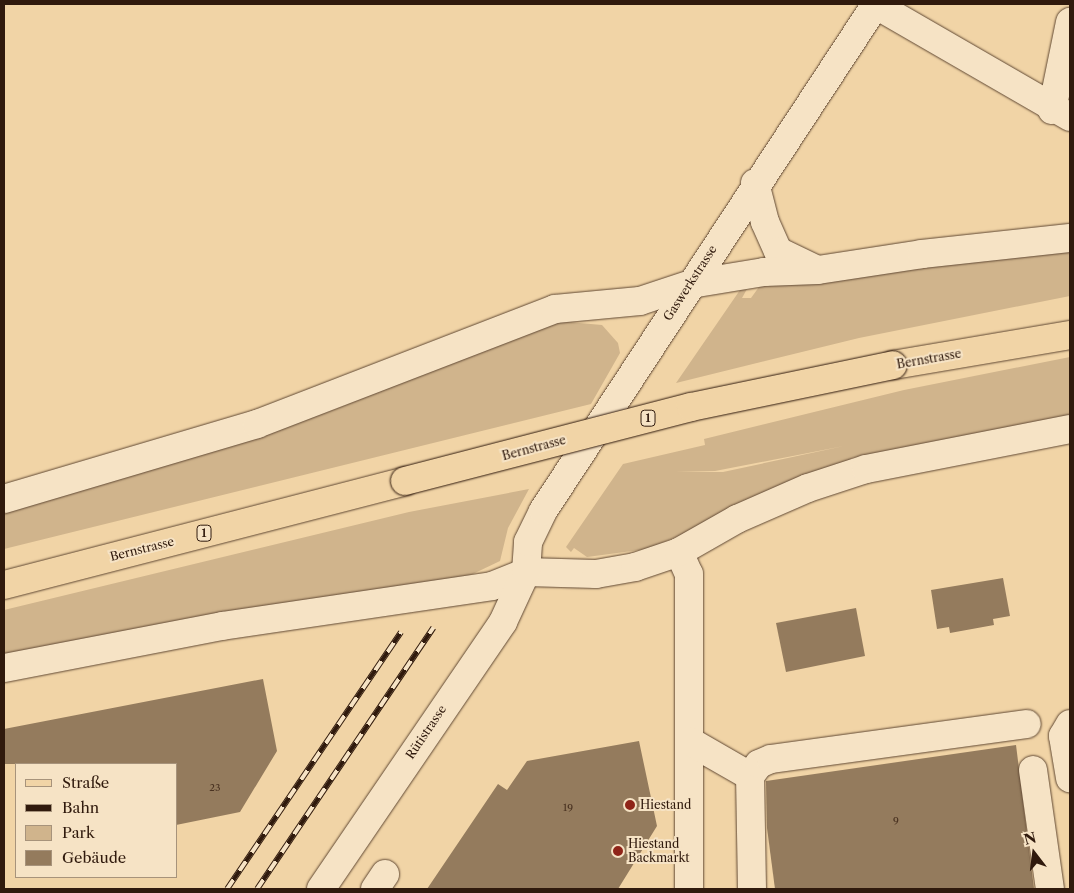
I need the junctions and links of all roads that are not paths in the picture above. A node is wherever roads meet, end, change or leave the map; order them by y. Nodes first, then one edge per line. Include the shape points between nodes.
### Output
1 (876, 4) edge
2 (1070, 22) edge
3 (1061, 114) edge
4 (755, 183) junction
5 (1070, 238) edge
6 (818, 270) junction
7 (691, 284) junction
8 (1070, 334) edge
9 (1070, 429) edge
10 (4, 499) edge
11 (679, 552) junction
12 (526, 572) junction
13 (4, 585) edge
14 (4, 668) edge
15 (1027, 724) dead end
16 (1070, 724) edge
17 (689, 742) junction
18 (1034, 770) dead end
19 (750, 776) junction
20 (1070, 778) edge
21 (321, 889) edge
22 (689, 889) edge
23 (752, 889) edge
24 (1050, 889) edge

1 - 3 street
1 - 4 street, Gaswerkstrasse
2 - 3 street
4 - 6 street via 765,222 778,251
4 - 7 street, Gaswerkstrasse
5 - 6 street via 922,254
6 - 7 street via 764,272
7 - 10 street via 640,301 555,309 257,424
7 - 12 street, Gaswerkstrasse via 542,511 528,542
8 - 13 main road, Bernstrasse / 1, bridge via 893,365 691,407
9 - 11 street via 866,469 808,488 736,519
11 - 12 street via 596,574
11 - 17 street via 689,574
12 - 14 street via 492,586 222,626
12 - 21 street, Rütistrasse via 503,622
15 - 19 street via 771,759 759,764
16 - 20 street via 1063,736
17 - 19 street
17 - 22 street
18 - 24 street
19 - 23 street

